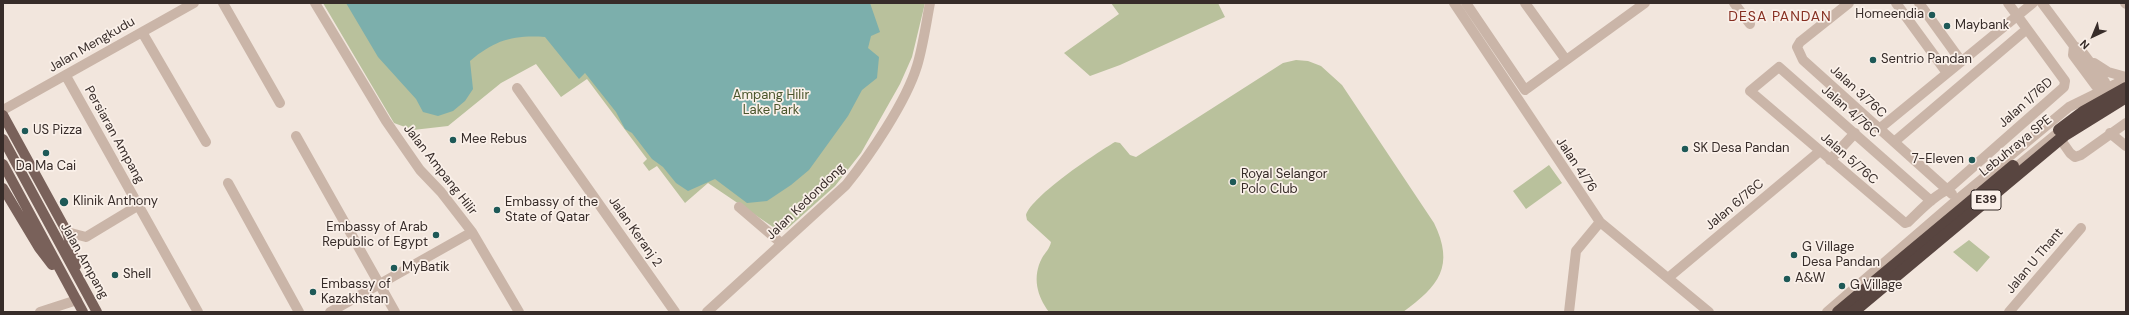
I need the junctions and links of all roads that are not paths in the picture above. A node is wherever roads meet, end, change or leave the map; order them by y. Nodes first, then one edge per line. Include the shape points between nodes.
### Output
1 (194, 3) edge
2 (222, 3) edge
3 (315, 3) edge
4 (930, 3) edge
5 (1454, 3) edge
6 (1466, 3) edge
7 (1525, 3) edge
8 (1645, 3) edge
9 (1734, 3) edge
10 (1849, 3) edge
11 (1896, 3) edge
12 (1919, 3) edge
13 (2008, 3) edge
14 (2033, 3) edge
15 (2042, 3) edge
16 (1632, 7) edge
17 (2017, 15) junction
18 (1750, 24) dead end
19 (2027, 30) junction
20 (142, 32) junction
21 (2074, 46) junction
22 (1566, 60) junction
23 (2089, 60) junction
24 (1961, 62) junction
25 (1947, 73) junction
26 (2086, 73) junction
27 (66, 76) junction
28 (2126, 78) edge
29 (518, 88) dead end
30 (2126, 88) edge
31 (2106, 89) junction
32 (1750, 91) joint
33 (2126, 94) edge
34 (2126, 97) edge
35 (2083, 99) junction
36 (2126, 102) edge
37 (280, 104) dead end
38 (3, 110) edge
39 (3, 115) edge
40 (2126, 123) edge
41 (1880, 128) junction
42 (2078, 131) junction
43 (1855, 133) junction
44 (2110, 133) junction
45 (296, 136) dead end
46 (3, 139) edge
47 (206, 142) dead end
48 (1894, 142) junction
49 (2063, 143) junction
50 (2125, 145) edge
51 (1820, 151) junction
52 (1830, 160) junction
53 (3, 164) edge
54 (228, 183) dead end
55 (3, 188) edge
56 (1947, 190) junction
57 (1958, 199) junction
58 (1932, 201) junction
59 (139, 205) junction
60 (739, 207) dead end
61 (1600, 222) junction
62 (2081, 228) dead end
63 (67, 232) junction
64 (472, 232) junction
65 (781, 243) junction
66 (1668, 278) junction
67 (79, 280) junction
68 (68, 283) junction
69 (380, 283) junction
70 (77, 300) junction
71 (40, 312) edge
72 (84, 312) edge
73 (97, 312) edge
74 (198, 312) edge
75 (299, 312) edge
76 (330, 312) edge
77 (395, 312) edge
78 (519, 312) edge
79 (675, 312) edge
80 (707, 312) edge
81 (1569, 312) edge
82 (1709, 312) edge
83 (1827, 312) edge
84 (1838, 312) edge
85 (1841, 312) edge
86 (1853, 312) edge
87 (1862, 312) edge
88 (2009, 312) edge

1 - 20 street, Jalan Mengkudu
2 - 37 street
3 - 64 street, Jalan Ampang Hilir via 407,153
4 - 65 street, Jalan Kedondong via 918,65 901,102 846,185
5 - 61 street, Jalan 4/76
6 - 22 street via 1525,90
7 - 22 street
8 - 16 street
9 - 18 street
10 - 41 street, Jalan 3/76C via 1800,42 1797,47 1798,54
11 - 25 street
12 - 24 street
13 - 17 street, Jalan 1/76D
14 - 17 street
15 - 21 street
16 - 22 street
17 - 19 street, Jalan 1/76D
17 - 24 street
19 - 48 street
19 - 56 street, Jalan 1/76D via 2065,82 2064,87
20 - 27 street, Jalan Mengkudu
20 - 47 street
21 - 23 street
21 - 26 street via 2073,55
23 - 28 street via 2108,72
23 - 31 street via 2105,82
24 - 25 street
25 - 41 street
26 - 31 street via 2096,86
26 - 35 street via 2088,92
27 - 38 street, Jalan Mengkudu
27 - 59 street, Persiaran Ampang
28 - 31 street
29 - 79 street, Jalan Keranj 2
30 - 84 highway, Lebuhraya SPE / E39, bridge via 2060,128
31 - 33 street via 2111,95
31 - 35 street
31 - 42 street via 2106,99 2102,107
31 - 85 street via 2067,125
32 - 43 street, Jalan 4/76C via 1779,67
32 - 51 street, Jalan 5/76C
34 - 86 highway, Lebuhraya SPE / E39, bridge via 2065,135
35 - 57 street via 2069,107
36 - 42 street
39 - 63 main road
40 - 44 street
41 - 48 street, Jalan 3/76C
42 - 49 street
43 - 52 street
43 - 58 street, Jalan 4/76C
44 - 49 street via 2075,157
44 - 50 street
45 - 69 street
46 - 67 main road, Jalan Ampang
48 - 56 street, Jalan 3/76C
49 - 87 street
51 - 52 street, Jalan 5/76C
51 - 66 street, Jalan 6/76C
52 - 58 street, Jalan 5/76C via 1903,223 1908,222
53 - 68 main road, Jalan Ampang
54 - 75 street
55 - 68 main road via 39,248
56 - 57 street, Jalan 3/76C
56 - 58 street
57 - 83 street
59 - 63 street via 86,237
59 - 74 street, Persiaran Ampang
60 - 65 street
61 - 66 street, Jalan 4/76
61 - 81 street via 1576,251
62 - 88 street, Jalan U Thant
63 - 67 main road
64 - 69 street
64 - 78 street, Jalan Ampang Hilir
65 - 80 street, Jalan Kedondong
66 - 82 street, Jalan 4/76
67 - 73 main road, Jalan Ampang
68 - 70 main road, Jalan Ampang
69 - 76 street
69 - 77 street
70 - 71 street
70 - 72 main road, Jalan Ampang

